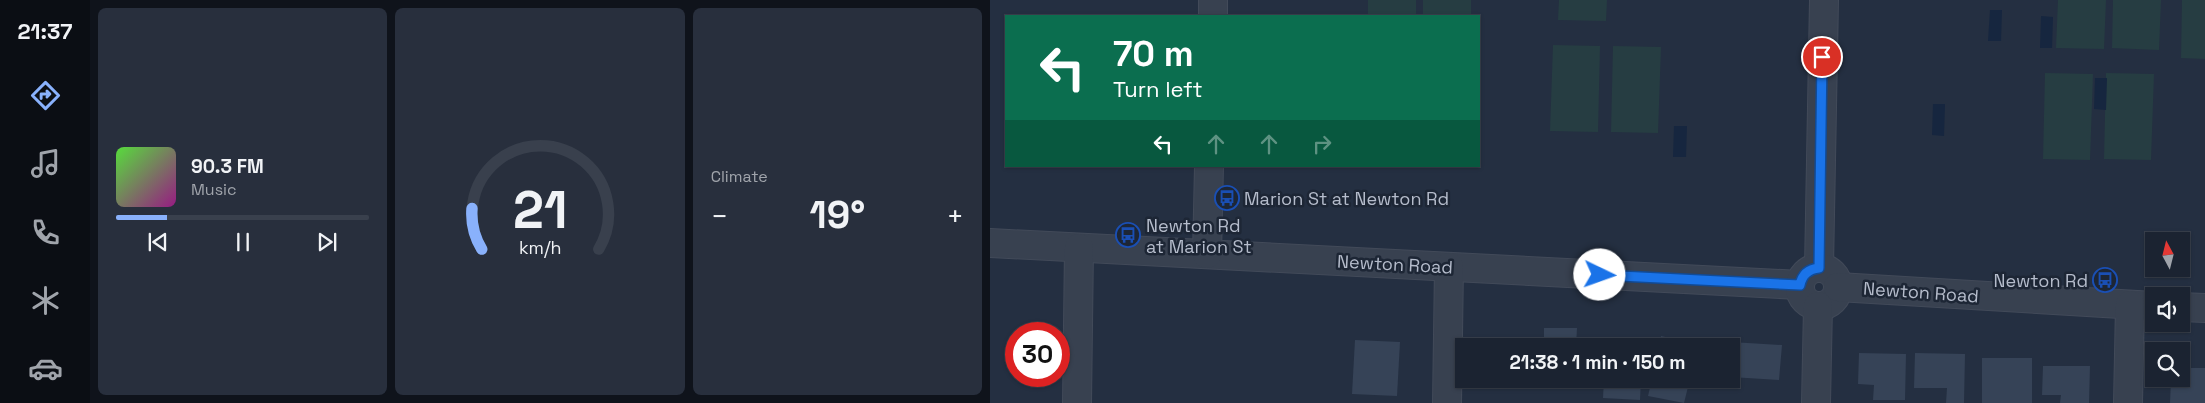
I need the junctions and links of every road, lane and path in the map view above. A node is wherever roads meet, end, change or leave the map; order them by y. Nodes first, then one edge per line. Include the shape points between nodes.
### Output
1 (1213, 0) edge
2 (1824, 0) edge
3 (1213, 15) edge
4 (1209, 167) edge
5 (990, 243) edge
6 (1080, 248) junction
7 (1207, 254) junction
8 (1449, 267) junction
9 (1809, 277) junction
10 (1838, 287) junction
11 (1818, 306) junction
12 (2142, 306) edge
13 (2190, 307) edge
14 (2205, 308) edge
15 (1077, 403) edge
16 (1447, 403) edge
17 (1816, 403) edge
18 (2128, 403) edge

1 - 3 street
2 - 9 street
4 - 7 street
5 - 6 street, Newton Road
6 - 7 street, Newton Road
6 - 15 street
7 - 8 street, Newton Road
8 - 9 street, Newton Road
8 - 16 street
9 - 10 street via 1825,269 1834,276
9 - 11 street via 1800,292 1807,302
10 - 11 street via 1830,303
10 - 12 street, Newton Road
11 - 17 street
12 - 18 street
13 - 14 street

